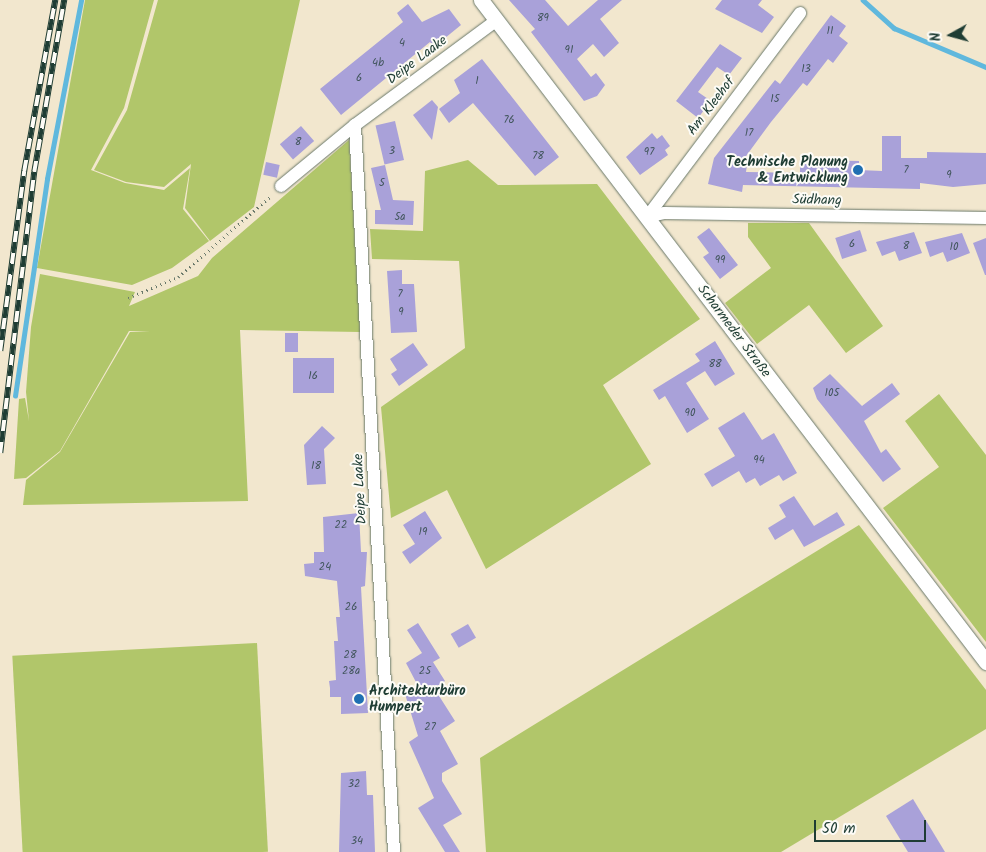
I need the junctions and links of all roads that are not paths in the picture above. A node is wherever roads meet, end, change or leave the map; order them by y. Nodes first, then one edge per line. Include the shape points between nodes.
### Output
1 (481, 0) edge
2 (800, 13) dead end
3 (497, 20) junction
4 (355, 125) junction
5 (282, 186) road end
6 (647, 217) junction
7 (986, 218) edge
8 (986, 662) edge
9 (394, 852) edge

1 - 3 street, Scharmeder Straße
2 - 6 street, Am Kleehof
3 - 4 street, Deipe Laake
3 - 6 street, Scharmeder Straße
4 - 5 street, Deipe Laake
4 - 9 street, Deipe Laake
6 - 7 street, Südhang via 665,213
6 - 8 street, Scharmeder Straße

